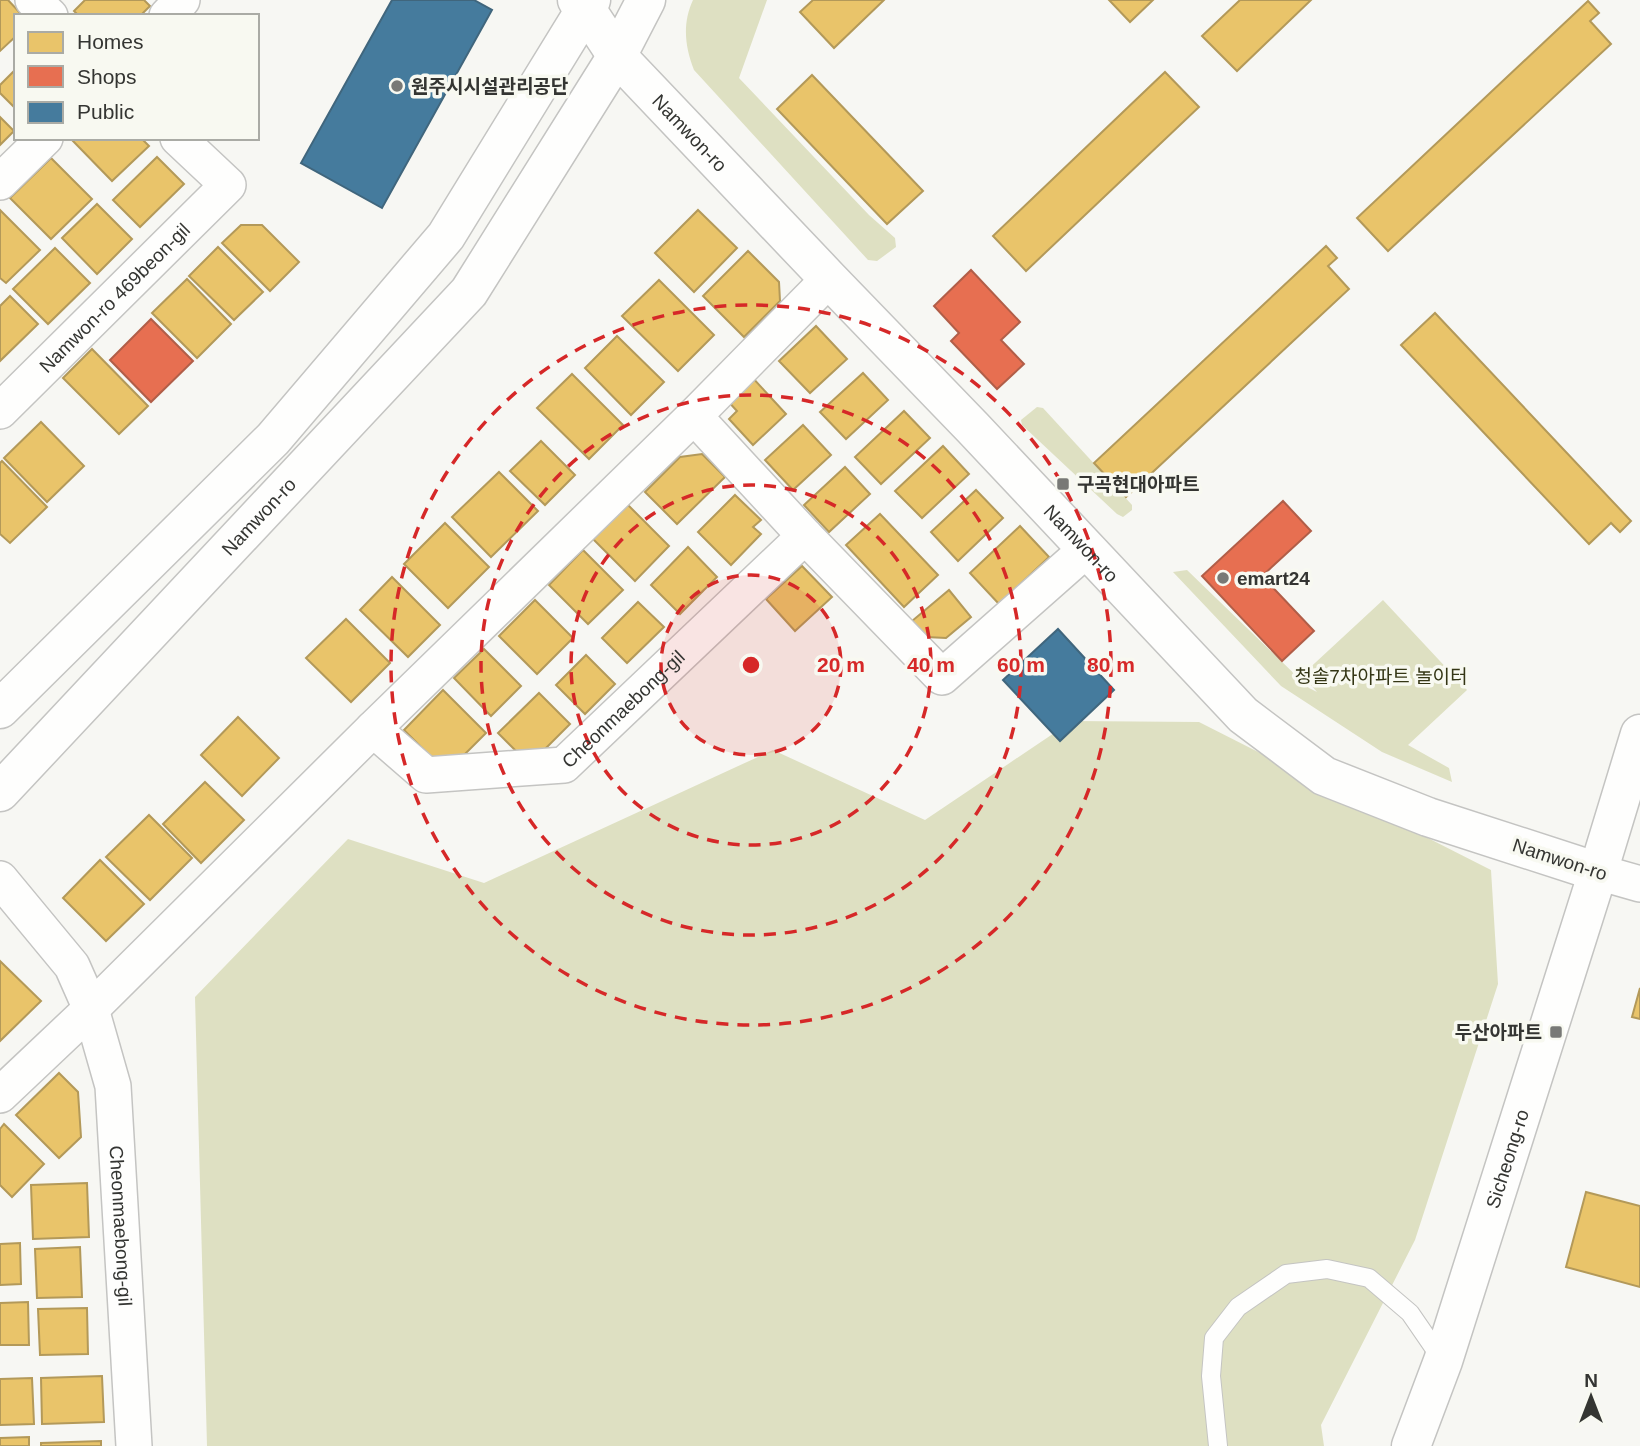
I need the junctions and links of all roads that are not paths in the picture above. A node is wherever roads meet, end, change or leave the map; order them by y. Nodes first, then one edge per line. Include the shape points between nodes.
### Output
1 (33, 0) edge
2 (182, 0) edge
3 (646, 0) edge
4 (585, 3) edge
5 (48, 14) edge
6 (168, 14) edge
7 (618, 56) junction
8 (43, 140) edge
9 (180, 140) edge
10 (0, 182) edge
11 (829, 279) junction
12 (0, 411) edge
13 (694, 416) junction
14 (805, 536) junction
15 (1087, 550) junction
16 (0, 709) edge
17 (373, 729) junction
18 (1640, 734) edge
19 (0, 792) edge
20 (1598, 872) junction
21 (0, 879) edge
22 (1640, 884) edge
23 (91, 1009) junction
24 (0, 1095) edge
25 (1443, 1361) junction
26 (134, 1446) edge
27 (1219, 1446) edge
28 (1411, 1446) edge

1 - 5 street
2 - 6 street
3 - 7 street, Namwon-ro
4 - 7 street
4 - 16 street via 446,236 273,439
7 - 11 street, Namwon-ro
7 - 19 street, Namwon-ro via 469,292
8 - 10 street
9 - 12 street, Namwon-ro 469beon-gil via 228,185
11 - 13 street
11 - 15 street, Namwon-ro
13 - 14 street
13 - 17 street
14 - 15 street via 942,677
14 - 17 street, Cheonmaebong-gil via 565,765 426,775
15 - 20 street, Namwon-ro via 1242,715 1324,776 1428,817
17 - 23 street
18 - 20 street, Sicheong-ro
20 - 22 street, Namwon-ro
20 - 25 street, Sicheong-ro
21 - 23 street, Cheonmaebong-gil via 72,966
23 - 24 street
23 - 26 street, Cheonmaebong-gil via 113,1086
25 - 27 lane via 1409,1313 1369,1278 1327,1269 1286,1274 1238,1307 1214,1338 1211,1376
25 - 28 street, Sicheong-ro

